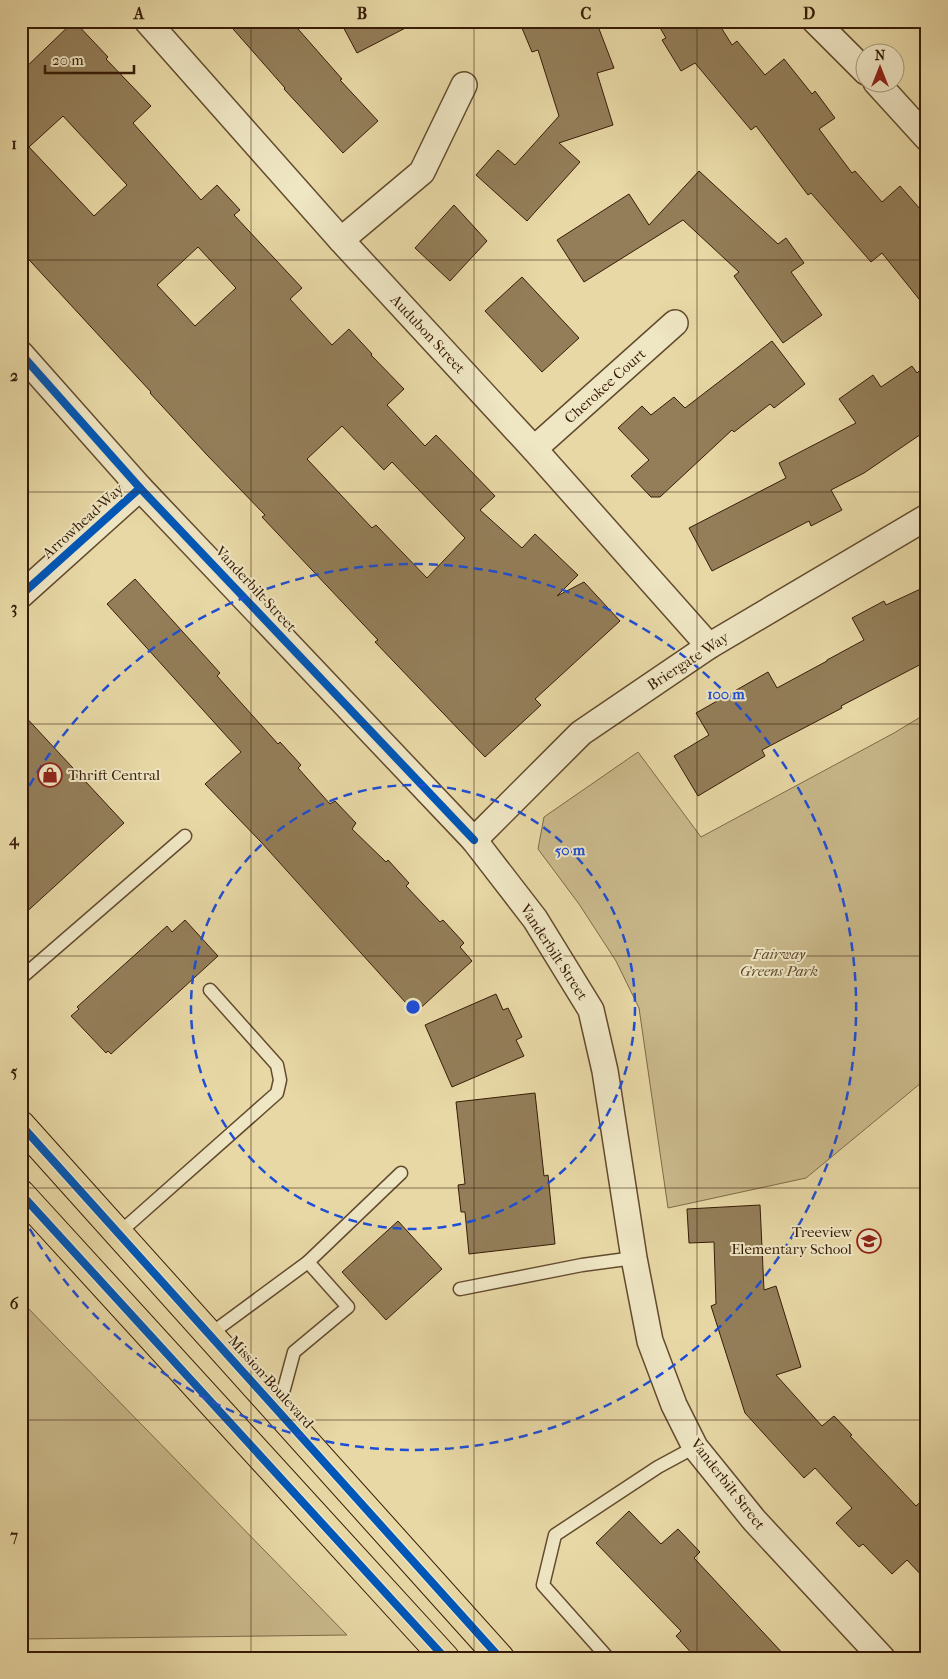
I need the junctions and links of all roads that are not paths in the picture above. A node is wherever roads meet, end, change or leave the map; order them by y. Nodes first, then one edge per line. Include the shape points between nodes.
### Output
1 (147, 21) edge
2 (815, 21) edge
3 (856, 62) edge
4 (464, 85) dead end
5 (885, 92) edge
6 (927, 138) edge
7 (340, 240) junction
8 (675, 323) dead end
9 (21, 354) edge
10 (534, 449) junction
11 (140, 488) junction
12 (927, 517) edge
13 (21, 595) edge
14 (709, 646) junction
15 (185, 836) dead end
16 (474, 840) junction
17 (21, 978) edge
18 (210, 990) dead end
19 (21, 1125) edge
20 (401, 1173) dead end
21 (21, 1194) edge
22 (119, 1233) junction
23 (634, 1258) junction
24 (308, 1262) junction
25 (460, 1289) dead end
26 (209, 1335) junction
27 (278, 1411) junction
28 (695, 1447) junction
29 (445, 1658) edge
30 (500, 1658) edge
31 (608, 1658) edge
32 (882, 1658) edge

1 - 7 street, Audubon Street
2 - 3 street
4 - 7 street via 422,172
5 - 6 street
7 - 10 street, Audubon Street
8 - 10 street, Cherokee Court
9 - 11 street, Vanderbilt Street
10 - 14 street, Audubon Street
11 - 13 street, Arrowhead Way
11 - 16 street, Vanderbilt Street
12 - 14 street, Briergate Way
14 - 16 street, Briergate Way via 581,733
15 - 17 lane
16 - 23 street, Vanderbilt Street via 535,919 591,1010 605,1071
18 - 22 lane via 277,1065 280,1080 277,1094
19 - 22 main road, Mission Boulevard
20 - 24 lane
21 - 29 main road
22 - 26 main road, Mission Boulevard
23 - 25 lane
23 - 28 street, Vanderbilt Street via 650,1341 674,1405
24 - 26 lane
24 - 27 lane via 348,1307 294,1352
26 - 27 main road, Mission Boulevard
27 - 30 main road, Mission Boulevard
28 - 31 lane via 658,1467 555,1535 543,1585
28 - 32 street, Vanderbilt Street via 754,1520

